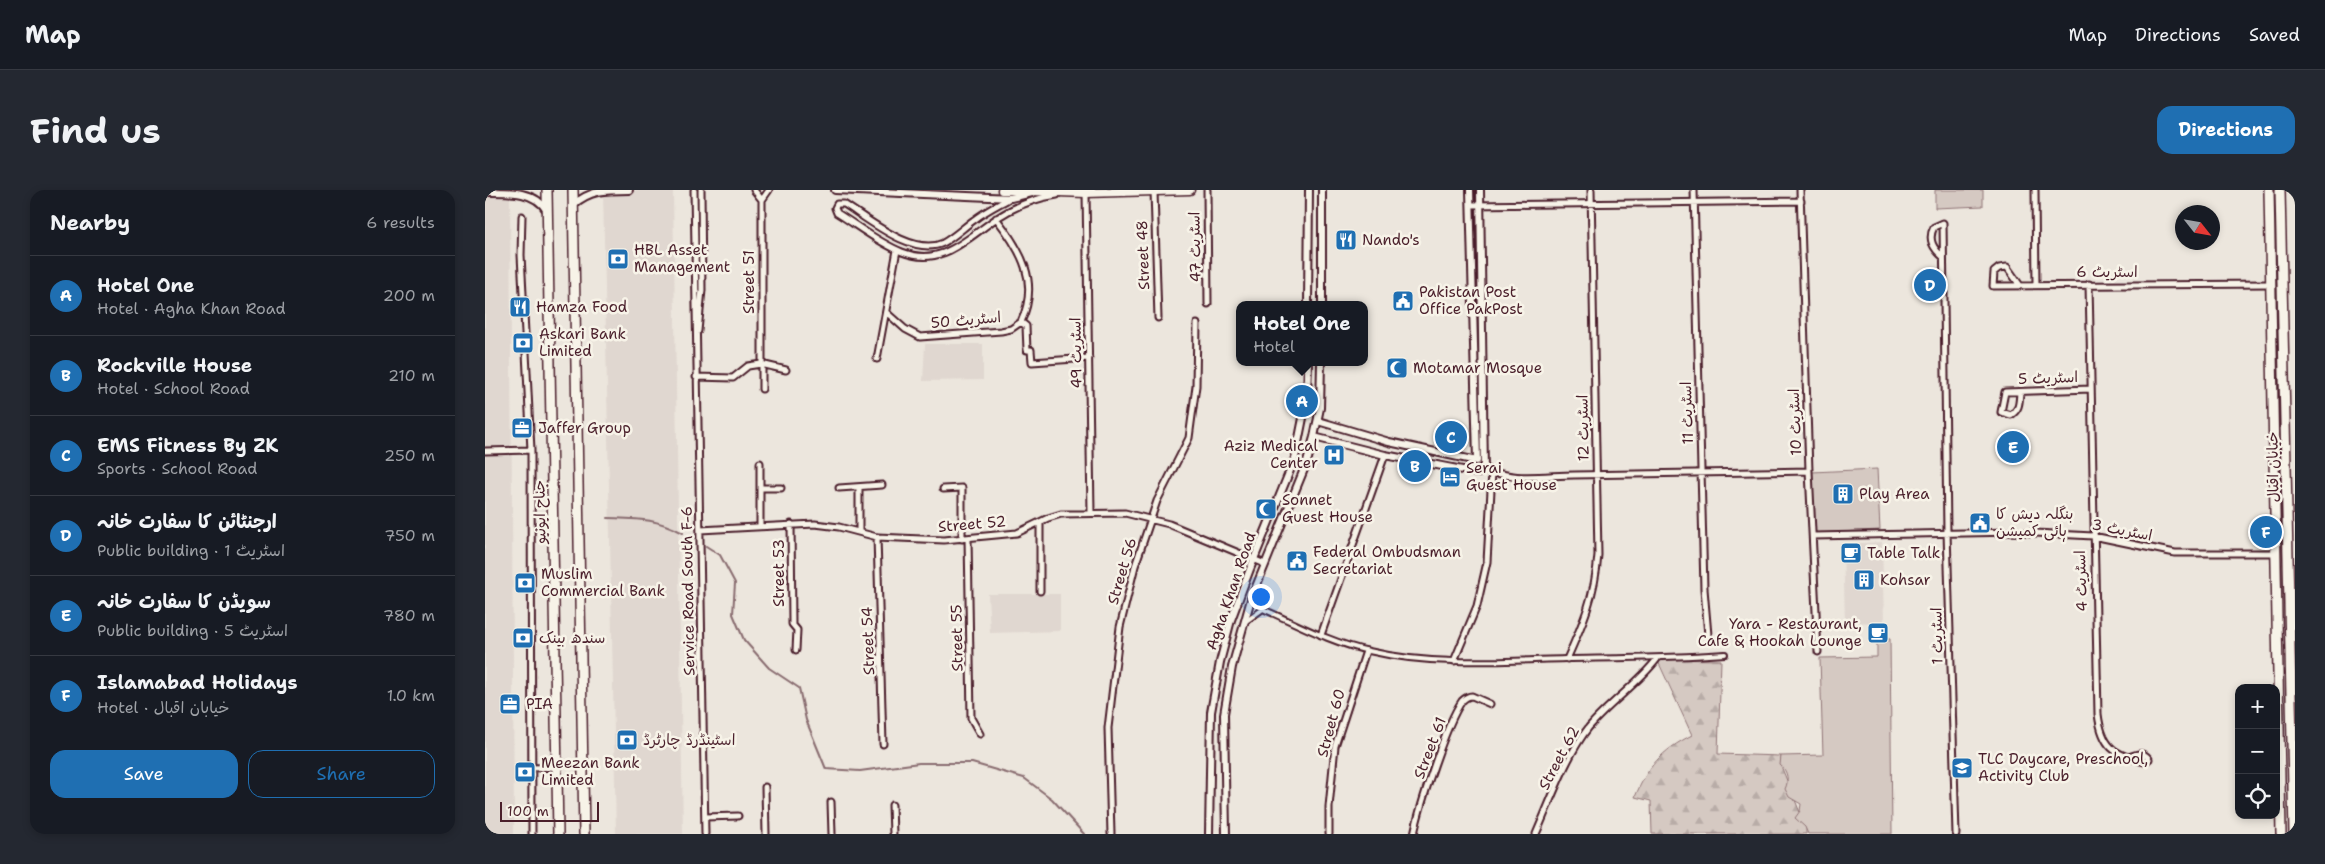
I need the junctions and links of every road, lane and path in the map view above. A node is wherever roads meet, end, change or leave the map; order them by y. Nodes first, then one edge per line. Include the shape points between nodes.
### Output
1 (547, 190) edge
2 (573, 190) edge
3 (629, 190) edge
4 (693, 190) edge
5 (701, 190) edge
6 (754, 190) edge
7 (769, 190) edge
8 (835, 190) edge
9 (1002, 190) edge
10 (1190, 190) edge
11 (1207, 190) edge
12 (1309, 190) edge
13 (1322, 190) edge
14 (1471, 190) edge
15 (1480, 190) edge
16 (1591, 190) edge
17 (1694, 190) edge
18 (1800, 190) edge
19 (2035, 190) edge
20 (2269, 190) edge
21 (2280, 190) edge
22 (1036, 191) junction
23 (1153, 191) junction
24 (485, 192) edge
25 (1074, 192) edge
26 (1086, 193) junction
27 (1011, 198) junction
28 (762, 200) junction
29 (1801, 202) junction
30 (1591, 203) junction
31 (1694, 203) junction
32 (573, 205) junction
33 (1471, 205) junction
34 (1480, 205) junction
35 (548, 214) junction
36 (522, 216) dead end
37 (996, 218) junction
38 (897, 250) junction
39 (1943, 257) junction
40 (2019, 284) dead end
41 (2089, 284) junction
42 (2271, 284) junction
43 (2036, 285) junction
44 (1308, 301) edge
45 (1322, 301) edge
46 (1208, 304) dead end
47 (887, 314) junction
48 (1158, 318) dead end
49 (1021, 322) junction
50 (1197, 324) dead end
51 (696, 347) junction
52 (1089, 358) junction
53 (877, 360) dead end
54 (761, 364) junction
55 (1307, 366) edge
56 (1321, 366) edge
57 (786, 370) dead end
58 (696, 376) junction
59 (763, 389) dead end
60 (2091, 389) junction
61 (2020, 392) dead end
62 (1307, 398) junction
63 (1321, 399) junction
64 (2286, 413) junction
65 (2274, 414) junction
66 (1318, 420) junction
67 (1314, 437) junction
68 (531, 450) junction
69 (485, 451) edge
70 (1385, 454) junction
71 (1477, 461) junction
72 (760, 463) dead end
73 (1485, 468) junction
74 (1809, 471) junction
75 (1492, 472) junction
76 (1702, 472) junction
77 (1478, 473) junction
78 (1596, 475) junction
79 (882, 485) dead end
80 (859, 487) junction
81 (760, 488) junction
82 (781, 488) dead end
83 (839, 488) dead end
84 (943, 489) dead end
85 (1091, 512) junction
86 (1150, 519) junction
87 (1040, 523) junction
88 (791, 524) junction
89 (760, 526) junction
90 (700, 530) junction
91 (859, 531) junction
92 (1947, 532) junction
93 (1813, 536) junction
94 (2093, 536) junction
95 (877, 537) junction
96 (965, 538) junction
97 (2276, 552) junction
98 (1253, 560) junction
99 (1265, 564) junction
100 (1041, 591) dead end
101 (1243, 623) junction
102 (1321, 635) junction
103 (1708, 635) dead end
104 (796, 650) dead end
105 (1366, 651) junction
106 (1818, 652) dead end
107 (1725, 654) dead end
108 (1567, 659) junction
109 (1657, 659) junction
110 (1454, 660) junction
111 (1490, 704) dead end
112 (980, 734) dead end
113 (883, 744) dead end
114 (2129, 757) dead end
115 (559, 767) junction
116 (532, 768) junction
117 (765, 787) dead end
118 (831, 802) dead end
119 (892, 805) dead end
120 (705, 816) junction
121 (738, 816) dead end
122 (532, 834) edge
123 (559, 834) edge
124 (584, 834) edge
125 (705, 834) edge
126 (766, 834) edge
127 (832, 834) edge
128 (893, 834) edge
129 (1111, 834) edge
130 (1209, 834) edge
131 (1226, 834) edge
132 (1329, 834) edge
133 (1414, 834) edge
134 (1535, 834) edge
135 (1956, 834) edge
136 (2281, 834) edge
137 (2294, 834) edge

1 - 35 main road, جناح ایونیو
2 - 32 main road
3 - 32 street via 589,192
4 - 51 street, Service Road South F-6
5 - 51 street, Service Road South F-6 via 702,290
6 - 28 street
7 - 28 street
8 - 27 street
9 - 22 main road
10 - 23 main road
11 - 46 street, اسٹریٹ 47
12 - 44 street
13 - 45 street
14 - 33 street
15 - 34 street
16 - 30 street, اسٹریٹ 12
17 - 31 street, اسٹریٹ 11
18 - 29 street, اسٹریٹ 10
19 - 43 street
20 - 42 main road, خیابان اقبال
21 - 64 main road, خیابان اقبال
22 - 25 main road
22 - 27 street
23 - 26 main road
23 - 48 street, Street 48
24 - 35 street via 522,192 539,200
25 - 26 main road
25 - 37 street via 1043,197
26 - 52 street, اسٹریٹ 49
27 - 38 street via 945,242 931,246 902,240 844,204 837,204 837,213
28 - 54 street, Street 51
29 - 31 street
29 - 74 street, اسٹریٹ 10
30 - 31 street
30 - 34 street
30 - 78 street, اسٹریٹ 12
31 - 76 street, اسٹریٹ 11
32 - 124 main road
33 - 34 street
33 - 71 street
34 - 73 street
35 - 115 main road, جناح ایونیو
36 - 68 street
37 - 38 street via 962,244 941,255 922,257
37 - 49 street via 1025,263 1029,295 1028,308
38 - 47 street
39 - 39 street, اسٹریٹ 1 via 1934,248 1931,235 1934,227 1943,223
39 - 92 street, اسٹریٹ 1
40 - 43 street, اسٹریٹ 6 via 2007,267 1994,272 1993,286
41 - 42 street, اسٹریٹ 6
41 - 43 street, اسٹریٹ 6
41 - 60 street, اسٹریٹ 4
42 - 65 main road, خیابان اقبال
47 - 49 street, اسٹریٹ 50 via 905,330 920,337 1001,332
47 - 53 street
49 - 52 street, اسٹریٹ 50 via 1027,326 1027,350 1031,350 1032,362
50 - 86 street, Street 56 via 1196,386 1190,432
51 - 58 street, Service Road South F-6
52 - 85 street, اسٹریٹ 49
54 - 57 street
54 - 58 street via 748,366 733,378
54 - 59 street, Street 51
55 - 62 street, Agha Khan Road
56 - 63 street, Agha Khan Road
58 - 90 street, Service Road South F-6
60 - 61 street, اسٹریٹ 5 via 2005,392 2001,412 2011,416 2017,411
60 - 94 street, اسٹریٹ 4
62 - 63 street
62 - 98 street, Agha Khan Road via 1295,458
63 - 66 street, Agha Khan Road
64 - 65 main road
64 - 137 main road, خیابان اقبال
65 - 97 main road, خیابان اقبال
66 - 67 street, Agha Khan Road
66 - 71 street via 1389,442
67 - 70 street
67 - 99 street, Agha Khan Road
68 - 69 street
68 - 116 street
70 - 77 street
70 - 102 street
71 - 73 street
71 - 77 street
72 - 81 street, Street 53
73 - 75 street
73 - 77 street
74 - 76 street
74 - 93 street, اسٹریٹ 10
75 - 78 street
75 - 110 street via 1487,562 1477,606
76 - 78 street
76 - 103 street, اسٹریٹ 11
78 - 108 street, اسٹریٹ 12 via 1596,583 1589,609
79 - 80 street
80 - 83 street
80 - 91 street
81 - 82 street
81 - 89 street, Street 53
84 - 96 street, Street 55 via 962,488
85 - 86 street, Street 52 via 1125,513
85 - 87 street, Street 52 via 1061,514
86 - 98 street, Street 52
86 - 129 street, Street 56 via 1126,600 1115,661 1108,728
87 - 96 street, Street 52 via 1017,533
87 - 100 street
88 - 89 street, Street 52
88 - 91 street, Street 52
88 - 104 street, Street 53 via 792,624 797,630
89 - 90 street, Street 52
90 - 120 street, Service Road South F-6
91 - 95 street, Street 52
92 - 93 street, اسٹریٹ 3
92 - 94 street, اسٹریٹ 3
92 - 135 street, اسٹریٹ 1
93 - 106 street, اسٹریٹ 10
94 - 97 street, اسٹریٹ 3 via 2175,553
94 - 114 street, اسٹریٹ 4 via 2097,714 2100,731 2111,750 2125,757 2145,762 2149,759 2140,754
95 - 96 street, Street 52
95 - 113 street, Street 54
96 - 112 street, Street 55 via 971,718
97 - 136 main road, خیابان اقبال
98 - 99 street, Street 52
98 - 130 street, Agha Khan Road via 1220,662 1211,712
99 - 101 street, Agha Khan Road
101 - 102 street via 1263,609
101 - 131 street, Agha Khan Road via 1231,667 1224,714
102 - 105 street
105 - 110 street via 1389,656
105 - 132 street, Street 60 via 1335,746
107 - 109 street
108 - 109 street
108 - 110 street
109 - 134 street, Street 62 via 1589,728
111 - 133 street, Street 61 via 1472,696 1465,698 1460,706 1439,756
115 - 116 street
115 - 123 main road, جناح ایونیو
116 - 122 street
117 - 126 street
118 - 127 street
119 - 128 street
120 - 121 street
120 - 125 street, Service Road South F-6

